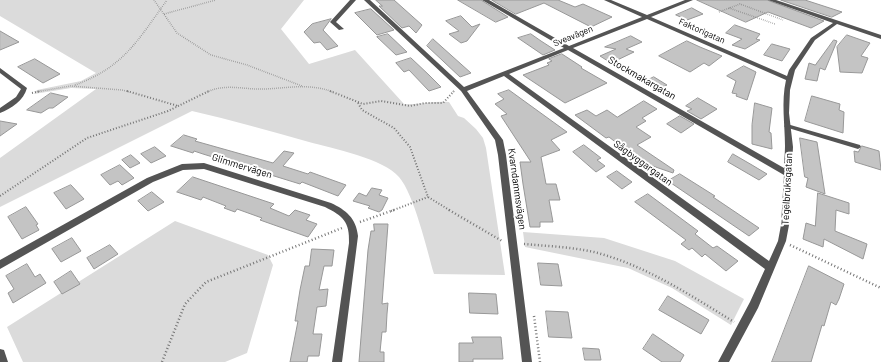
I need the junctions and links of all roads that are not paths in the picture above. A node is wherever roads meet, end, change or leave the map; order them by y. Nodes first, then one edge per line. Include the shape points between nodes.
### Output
1 (353, 0) edge
2 (367, 0) edge
3 (485, 0) edge
4 (607, 0) edge
5 (690, 0) edge
6 (771, 0) edge
7 (646, 17) junction
8 (837, 22) junction
9 (342, 29) dead end
10 (881, 37) edge
11 (568, 48) junction
12 (0, 70) edge
13 (504, 73) junction
14 (789, 79) junction
15 (461, 93) junction
16 (0, 111) edge
17 (787, 126) junction
18 (858, 147) dead end
19 (788, 174) junction
20 (0, 265) edge
21 (771, 268) junction
22 (0, 354) edge
23 (3, 362) edge
24 (337, 362) edge
25 (527, 362) edge
26 (723, 362) edge

1 - 9 street via 333,22
2 - 15 street, Kvarndammsvägen
3 - 11 street, Stockmakargatan
4 - 7 street, Faktorigatan
5 - 7 street, Sveavägen
6 - 8 street
7 - 11 street, Sveavägen
7 - 14 street, Faktorigatan
8 - 10 street
8 - 14 street, Tegelbruksgatan via 819,33 807,45
11 - 13 street, Sveavägen
11 - 19 street, Stockmakargatan
12 - 16 street via 24,88 22,95
13 - 15 street, Sveavägen
13 - 21 street, Sågbyggargatan
14 - 17 street, Tegelbruksgatan
15 - 25 street, Kvarndammsvägen via 499,140
17 - 18 lane
17 - 19 street, Tegelbruksgatan
19 - 21 street, Tegelbruksgatan via 786,225
20 - 24 street, Glimmervägen via 170,171 193,166 217,170 328,205 339,210 352,224 353,243
21 - 26 street, Tegelbruksgatan
22 - 23 street

